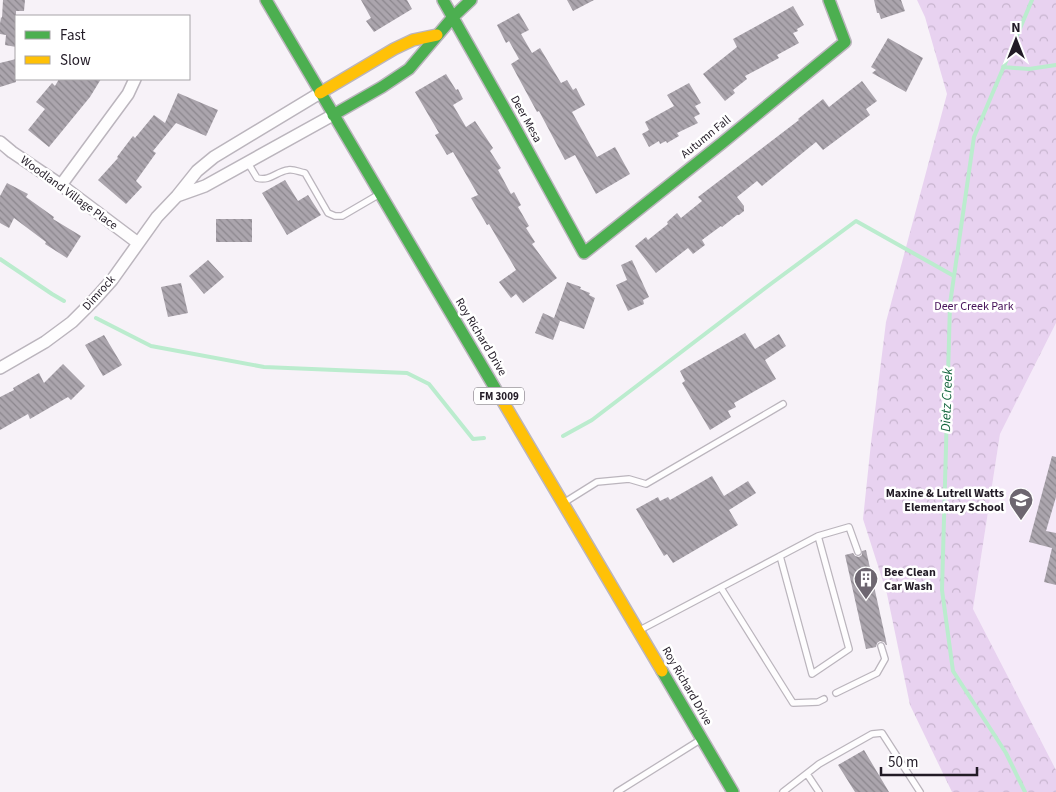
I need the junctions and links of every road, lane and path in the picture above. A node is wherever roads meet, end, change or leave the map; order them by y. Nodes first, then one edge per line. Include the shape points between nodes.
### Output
1 (266, 0) edge
2 (443, 0) edge
3 (472, 0) edge
4 (829, 0) edge
5 (454, 17) junction
6 (437, 35) junction
7 (135, 80) edge
8 (320, 93) junction
9 (333, 115) junction
10 (0, 142) edge
11 (248, 163) junction
12 (61, 185) junction
13 (380, 194) junction
14 (177, 196) junction
15 (138, 243) junction
16 (584, 253) joint
17 (0, 368) edge
18 (783, 404) dead end
19 (563, 503) junction
20 (818, 536) junction
21 (858, 552) dead end
22 (780, 556) junction
23 (721, 588) junction
24 (638, 631) junction
25 (881, 646) dead end
26 (836, 694) dead end
27 (824, 699) dead end
28 (702, 739) junction
29 (807, 774) junction
30 (617, 792) edge
31 (732, 792) edge
32 (783, 792) edge
33 (819, 792) edge
34 (920, 792) edge

1 - 8 street, Roy Richard Drive / FM 3009
2 - 5 street, Deer Mesa
3 - 5 street
4 - 16 street, Autumn Fall via 845,42
5 - 6 street
5 - 16 street, Deer Mesa
6 - 8 street via 413,40 394,49
6 - 9 street via 408,68
7 - 12 street via 128,94
8 - 9 street, Roy Richard Drive / FM 3009
8 - 14 street, Dimrock via 214,157 196,172
9 - 11 street, Dimrock
9 - 13 street, Roy Richard Drive / FM 3009
10 - 12 street, Woodland Village Place
11 - 13 lane via 257,178 262,180 292,169 305,173 328,213 335,216 342,216
11 - 14 street, Dimrock via 205,186
12 - 15 street, Woodland Village Place
13 - 19 street, Roy Richard Drive / FM 3009
14 - 15 street, Dimrock
15 - 17 street, Dimrock via 112,280 72,322
18 - 19 lane via 646,484 629,479 596,482
19 - 24 street, Roy Richard Drive / FM 3009
20 - 21 lane via 849,527
20 - 22 lane
20 - 22 lane via 849,649 812,674
22 - 23 lane
23 - 24 lane
23 - 27 lane via 792,704
24 - 28 street, Roy Richard Drive / FM 3009
25 - 26 lane via 885,659 878,673
28 - 30 lane
28 - 31 street, Roy Richard Drive / FM 3009
29 - 32 lane
29 - 33 lane
29 - 34 lane via 872,734 882,733

